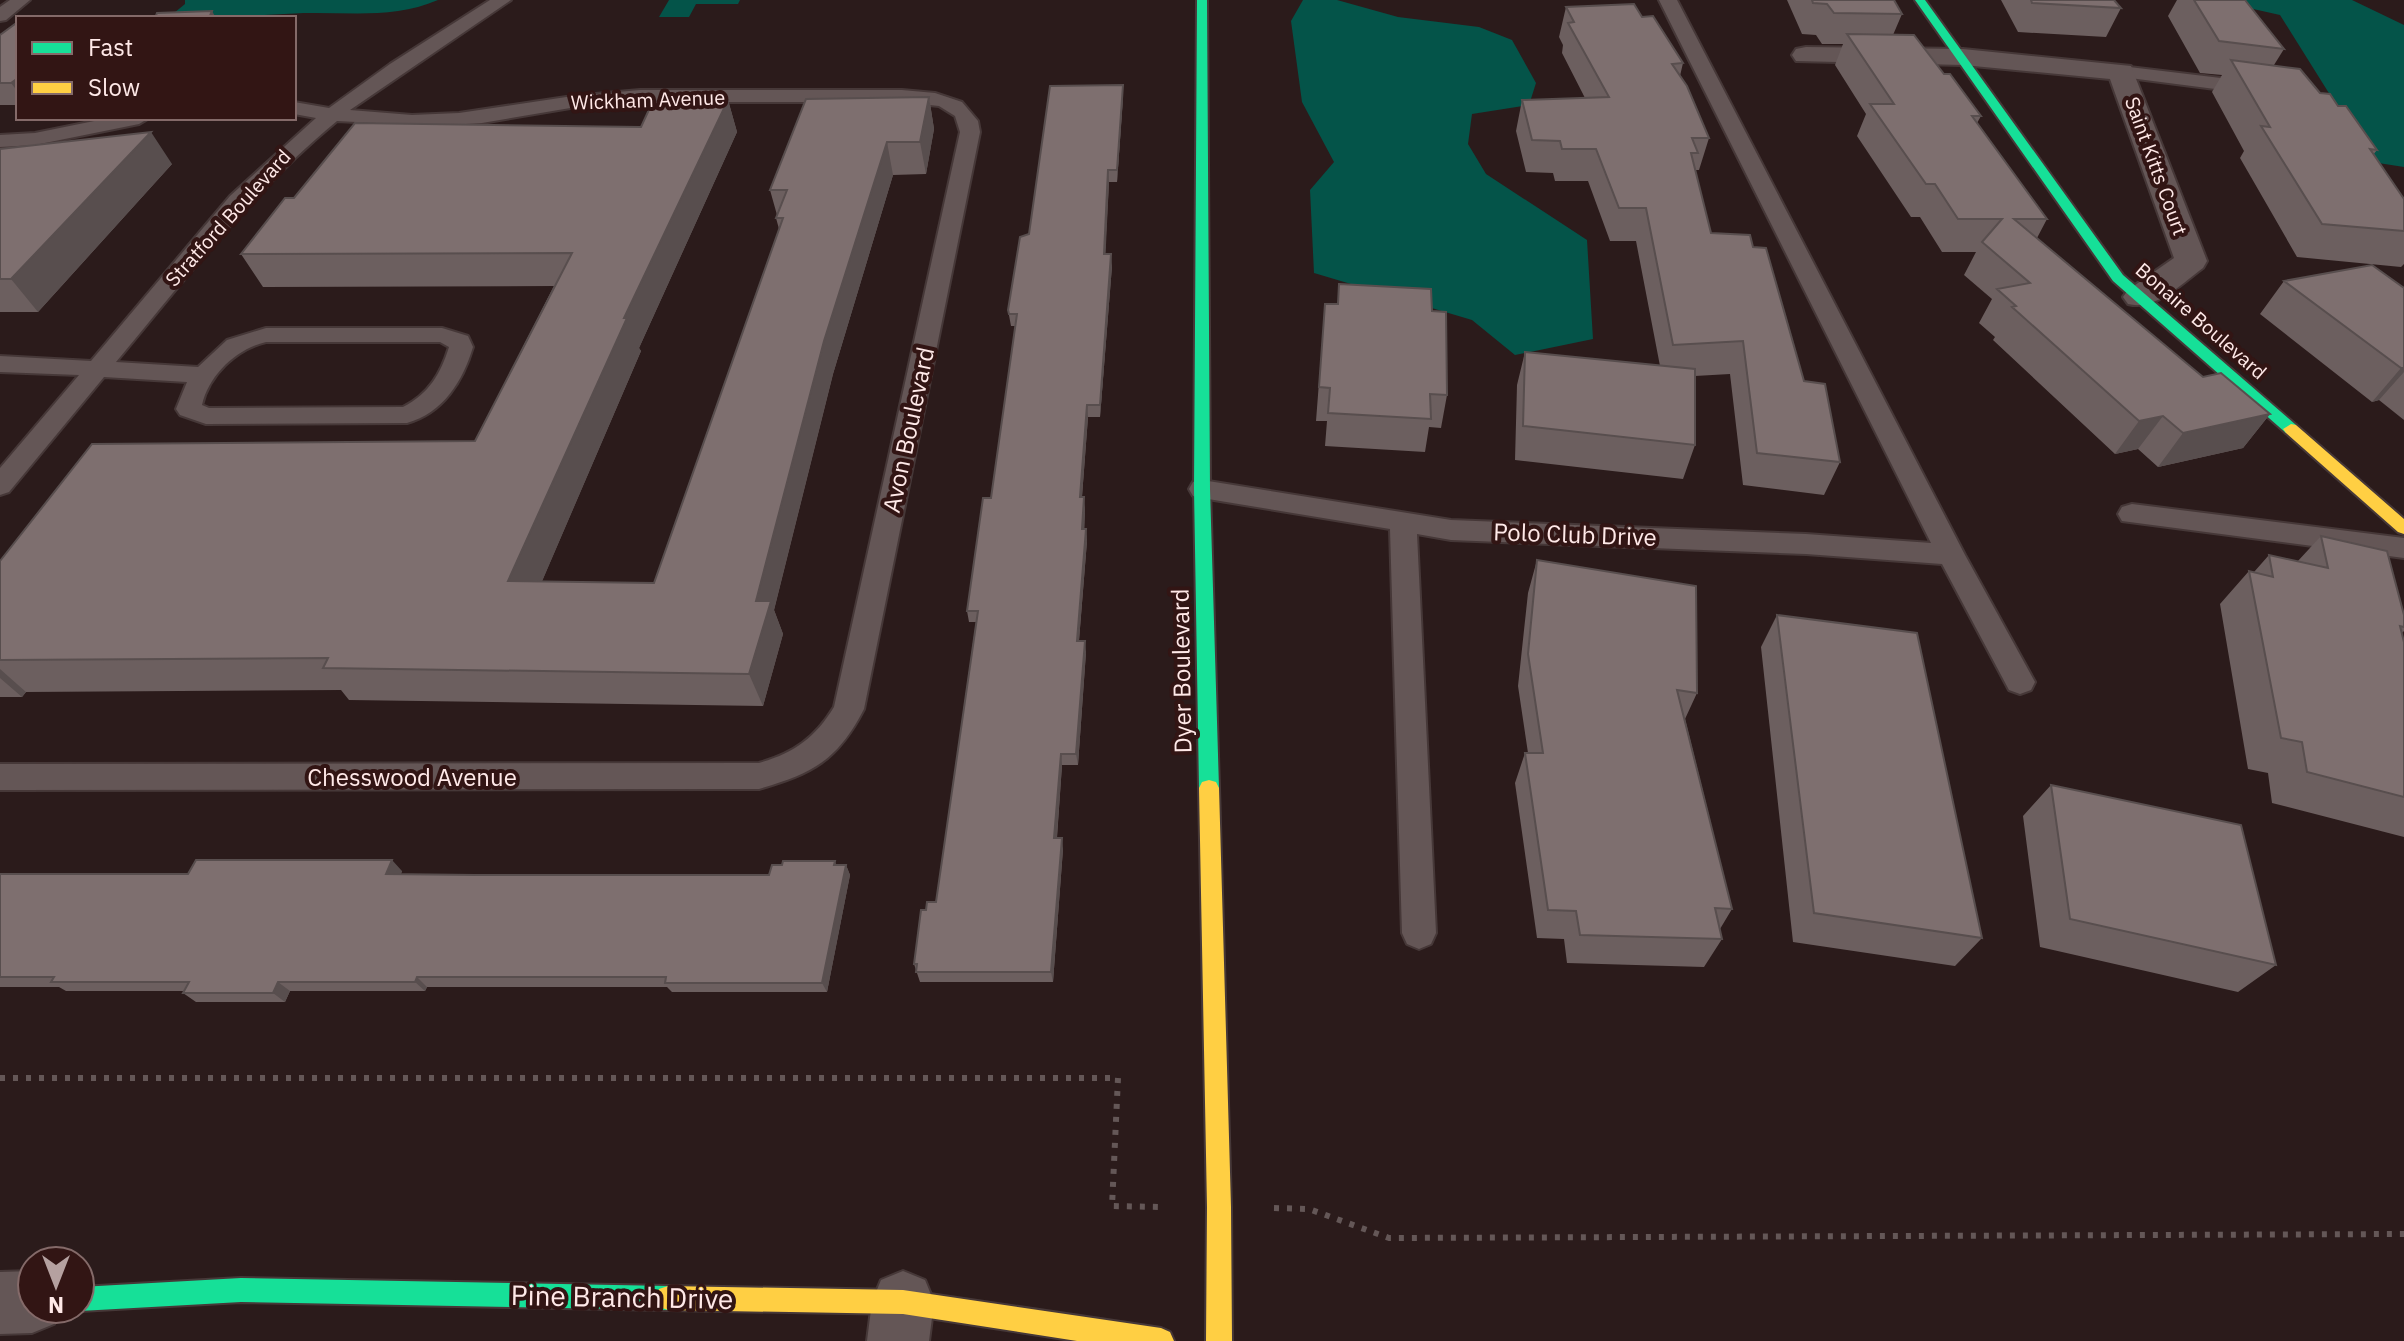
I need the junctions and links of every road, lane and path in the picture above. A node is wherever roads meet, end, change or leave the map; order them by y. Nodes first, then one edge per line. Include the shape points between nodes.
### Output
1 (21, 0) edge
2 (502, 0) edge
3 (1202, 0) edge
4 (1668, 0) edge
5 (1920, 0) edge
6 (0, 16) edge
7 (1806, 55) dead end
8 (1963, 57) junction
9 (2121, 72) junction
10 (2271, 90) edge
11 (954, 105) joint
12 (296, 108) edge
13 (329, 114) junction
14 (130, 120) edge
15 (0, 141) edge
16 (2140, 297) junction
17 (0, 364) edge
18 (98, 368) junction
19 (206, 375) junction
20 (0, 486) edge
21 (1202, 489) junction
22 (2132, 514) dead end
23 (1403, 523) junction
24 (2404, 528) edge
25 (2404, 548) edge
26 (1951, 555) junction
27 (2020, 682) dead end
28 (819, 752) joint
29 (0, 777) edge
30 (1419, 933) dead end
31 (96, 1298) edge
32 (900, 1322) edge
33 (1161, 1341) edge
34 (1219, 1341) edge

1 - 6 lane
2 - 13 lane, Stratford Boulevard
3 - 21 main road, Dyer Boulevard
4 - 26 lane
5 - 8 main road, Bonaire Boulevard
7 - 8 street, Saint Kitts Court
8 - 9 street, Saint Kitts Court
8 - 16 main road, Bonaire Boulevard via 2118,278
9 - 10 lane
9 - 16 street, Saint Kitts Court via 2191,261
11 - 13 lane, Wickham Avenue via 902,96 633,96 450,120
11 - 28 lane, Avon Boulevard via 965,113 970,132 856,687 849,709
12 - 13 lane, Wickham Avenue
13 - 18 lane, Stratford Boulevard via 238,201
14 - 15 lane
16 - 24 main road, Bonaire Boulevard
17 - 18 lane
18 - 19 lane
18 - 20 lane, Stratford Boulevard
19 - 19 lane via 230,348 266,335 442,335 460,341 461,347 430,404 392,417 195,414 189,403
21 - 23 lane, Polo Club Drive
21 - 34 main road, Dyer Boulevard
22 - 25 lane
23 - 26 lane, Polo Club Drive via 1451,530
23 - 30 lane
26 - 27 lane
28 - 29 lane, Chesswood Avenue via 759,776 725,778
31 - 32 main road, Pine Branch Drive via 241,1290
32 - 33 main road, Pine Branch Drive via 967,1310

